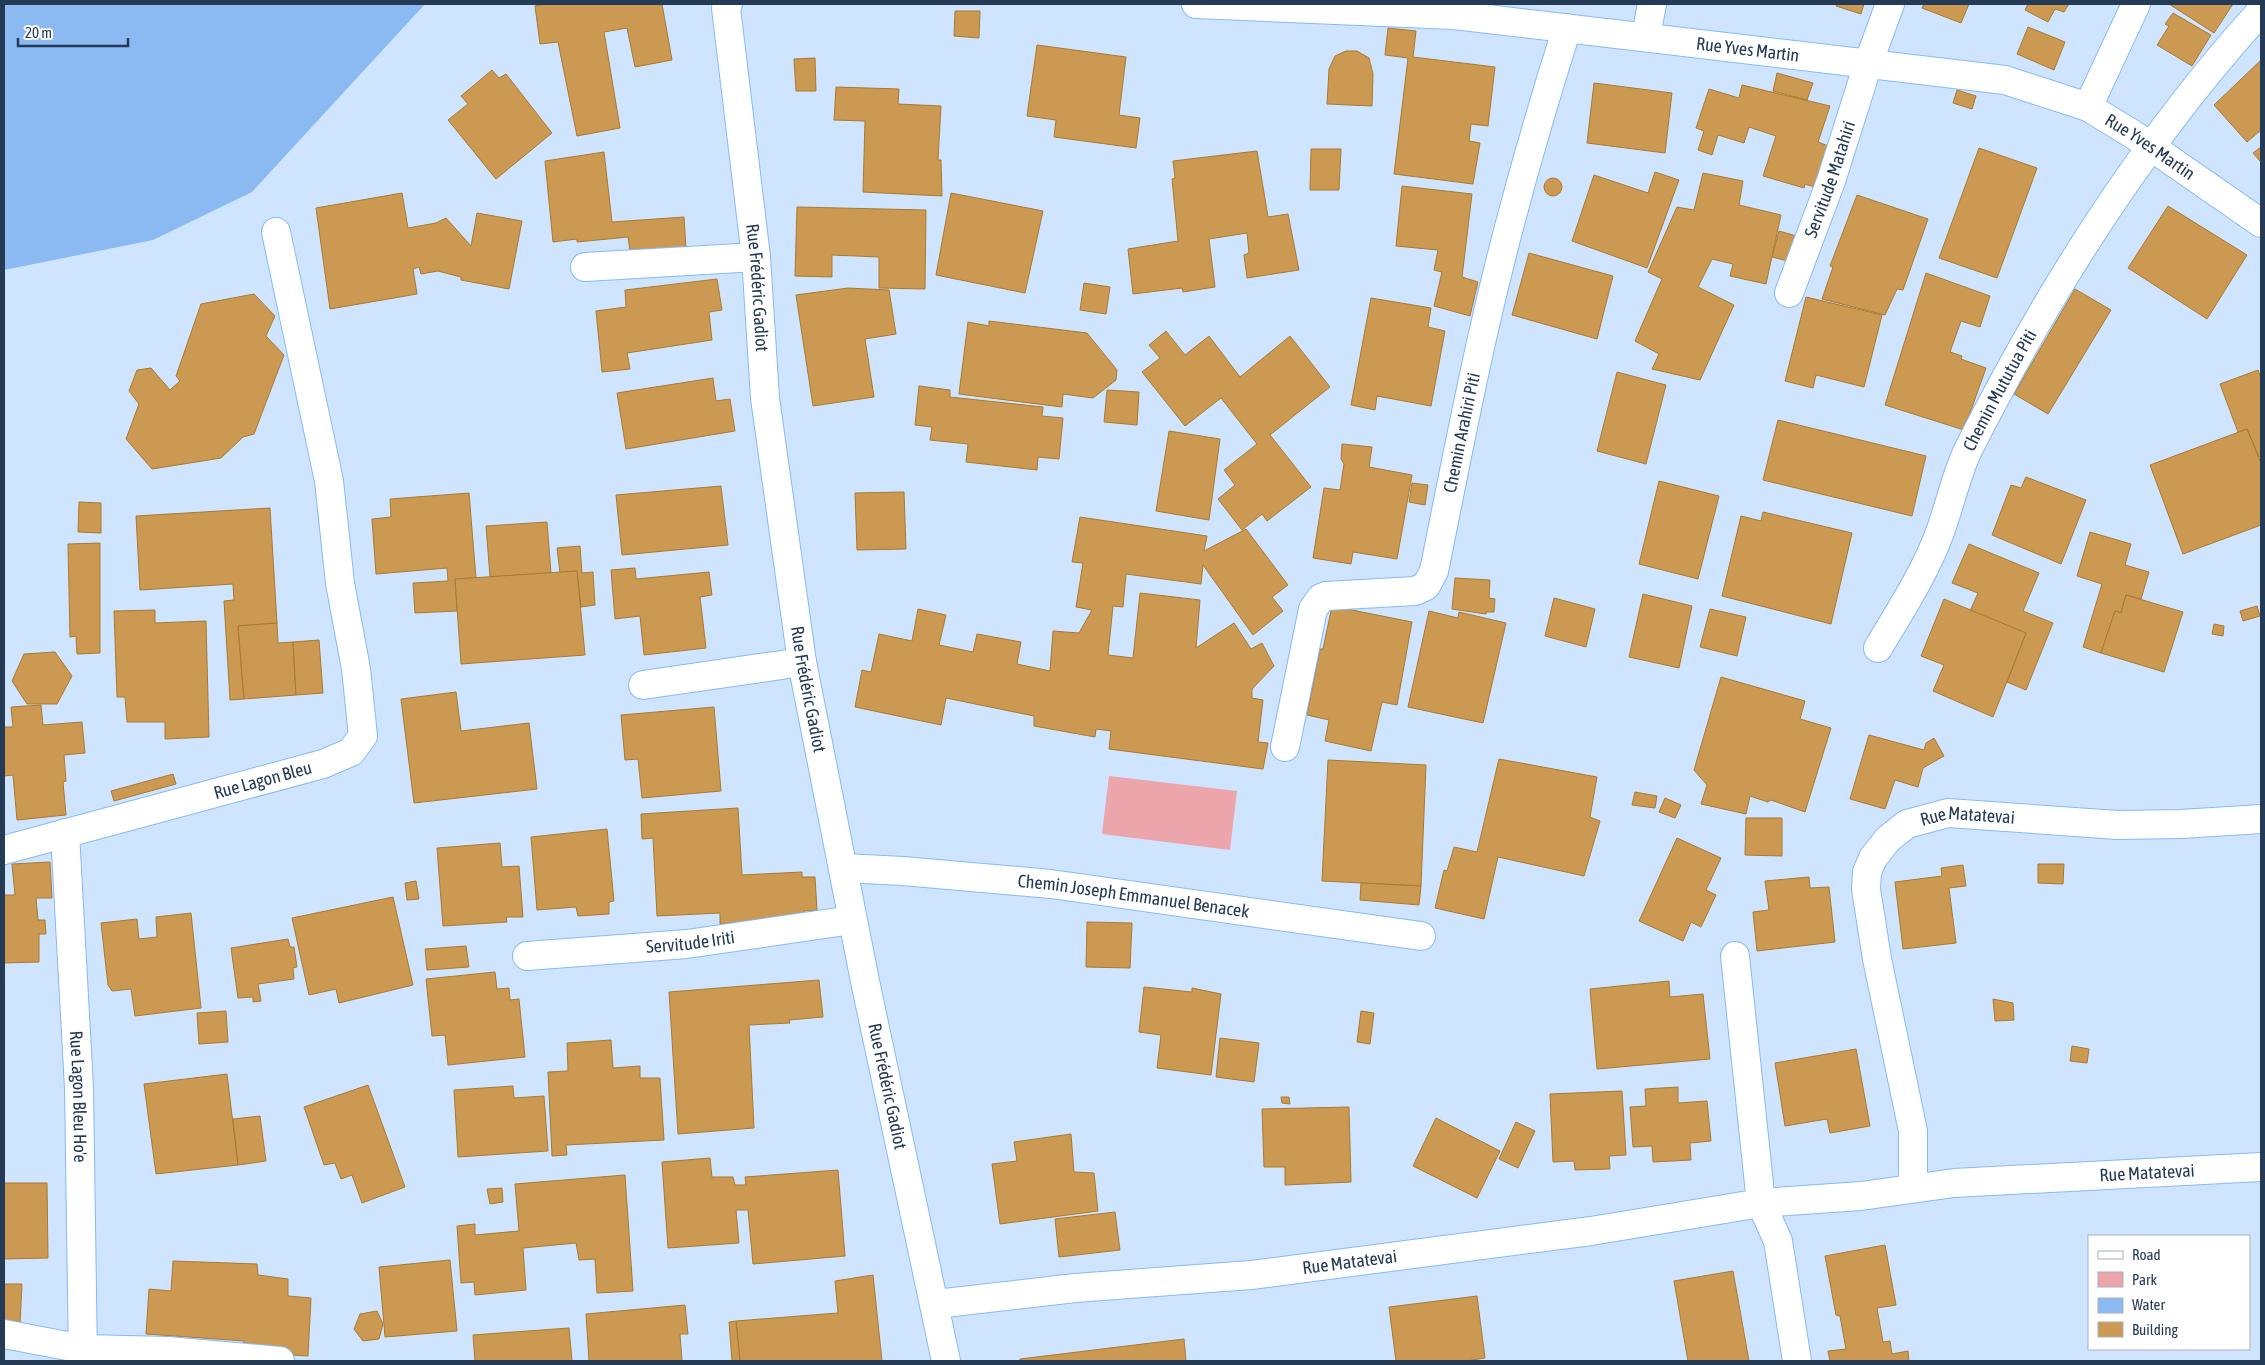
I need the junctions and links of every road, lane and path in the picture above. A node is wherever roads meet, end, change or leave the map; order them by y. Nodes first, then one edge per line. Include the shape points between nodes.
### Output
1 (1196, 4) edge
2 (1652, 4) edge
3 (1890, 4) edge
4 (2136, 4) edge
5 (727, 6) edge
6 (2261, 11) edge
7 (1527, 13) edge
8 (1567, 28) junction
9 (1646, 36) junction
10 (1868, 64) junction
11 (2088, 107) junction
12 (2150, 147) junction
13 (2261, 223) edge
14 (276, 232) dead end
15 (756, 257) junction
16 (585, 267) dead end
17 (1789, 293) dead end
18 (1878, 648) dead end
19 (802, 662) junction
20 (643, 685) dead end
21 (1285, 748) dead end
22 (2261, 819) edge
23 (66, 833) junction
24 (4, 850) edge
25 (844, 868) junction
26 (852, 920) junction
27 (1421, 936) dead end
28 (527, 956) dead end
29 (1735, 956) dead end
30 (2261, 1167) edge
31 (1913, 1187) junction
32 (1761, 1203) junction
33 (936, 1304) junction
34 (4, 1334) edge
35 (83, 1355) edge
36 (280, 1361) edge
37 (946, 1361) edge
38 (1797, 1361) edge

1 - 7 street, Rue Yves Martin via 1454,15
2 - 9 street
3 - 10 street, Servitude Matahiri
4 - 11 street
5 - 15 street, Rue Frédéric Gadiot
6 - 12 street, Chemin Mututua Piti via 2215,62
7 - 8 street, Rue Yves Martin
8 - 9 street, Rue Yves Martin
8 - 21 street, Chemin Arahiri Piti via 1536,125 1504,244 1434,571 1426,586 1415,591 1326,596 1320,600 1313,609
9 - 10 street, Rue Yves Martin
10 - 11 street, Rue Yves Martin via 2005,80
10 - 17 street, Servitude Matahiri via 1831,181
11 - 12 street, Rue Yves Martin
12 - 13 street, Rue Yves Martin
12 - 18 street, Chemin Mututua Piti via 2064,276 1996,395 1967,453 1940,534
14 - 23 street, Rue Lagon Bleu via 329,481 340,583 364,728 360,742 352,752 323,764
15 - 16 street
15 - 19 street, Rue Frédéric Gadiot via 765,398
19 - 20 street
19 - 25 street, Rue Frédéric Gadiot via 824,783
22 - 31 street, Rue Matatevai via 2118,824 1948,813 1907,824 1888,839 1873,858 1867,872 1866,889 1913,1132
23 - 24 street, Rue Lagon Bleu
23 - 35 street, Rue Lagon Bleu Ho'e via 79,1088
25 - 26 street, Rue Frédéric Gadiot
25 - 27 street, Chemin Joseph Emmanuel Benacek via 903,870 1050,884
26 - 28 street, Servitude Iriti via 687,944
26 - 33 street, Rue Frédéric Gadiot
29 - 32 street
30 - 31 street, Rue Matatevai
31 - 32 street, Rue Matatevai via 1861,1196
32 - 33 street, Rue Matatevai via 1591,1231 1251,1275 1075,1288
32 - 38 street via 1778,1242
33 - 37 street, Rue Frédéric Gadiot
34 - 35 street
35 - 36 street via 168,1351

